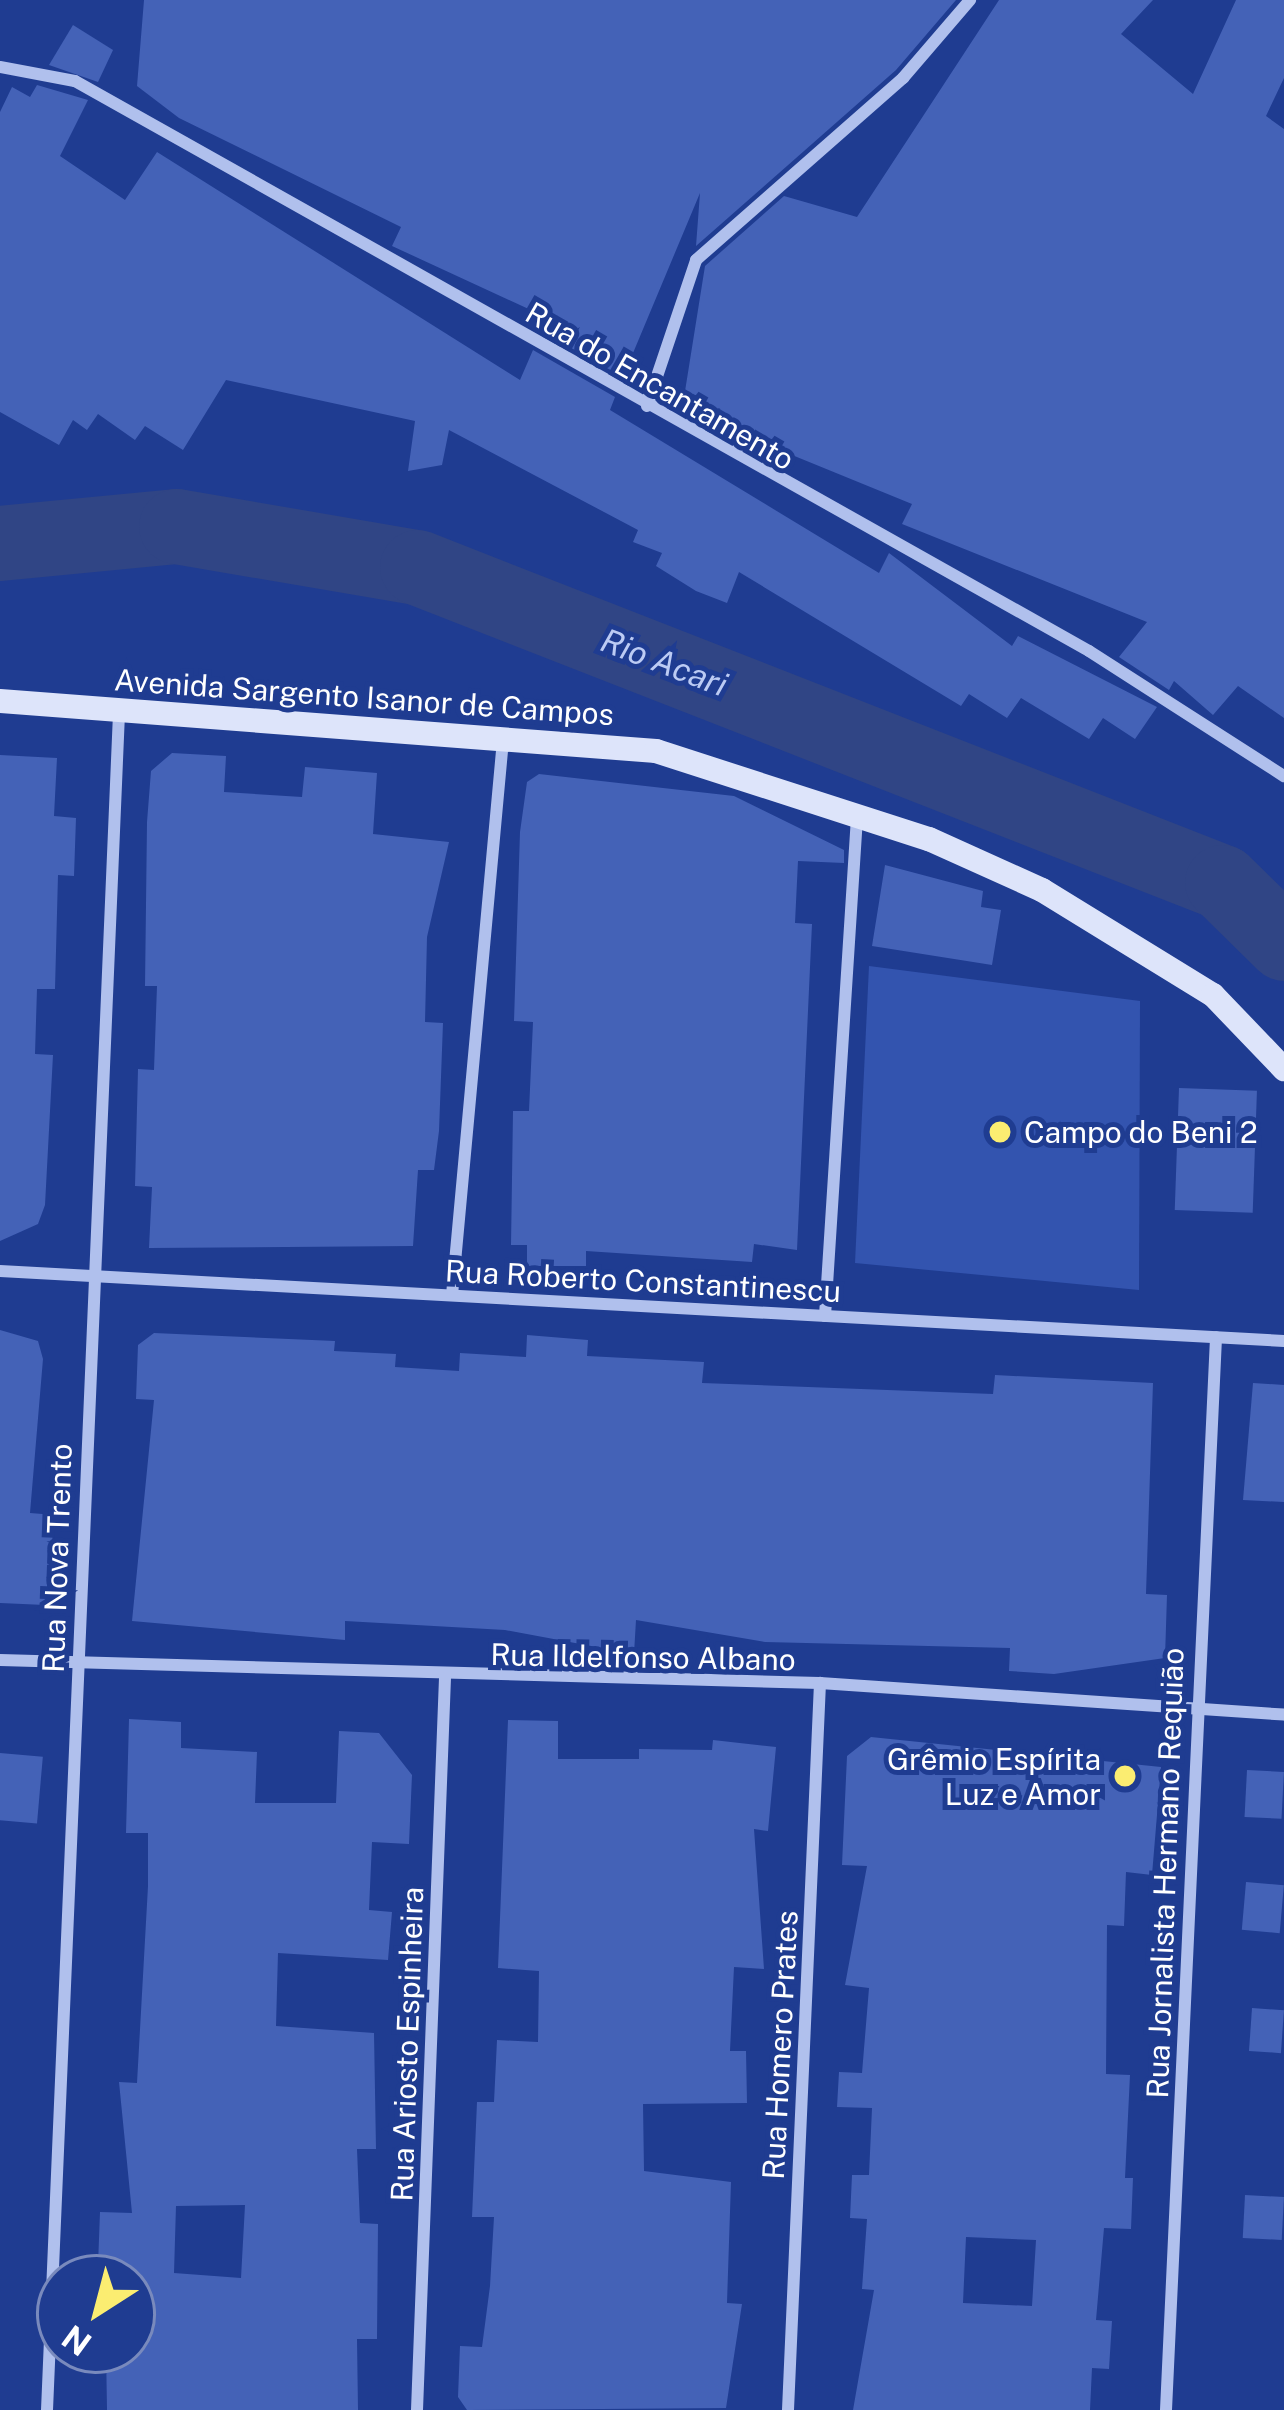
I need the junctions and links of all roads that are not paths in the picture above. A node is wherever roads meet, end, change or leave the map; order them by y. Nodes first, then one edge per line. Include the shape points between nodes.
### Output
1 (970, 0) edge
2 (0, 67) edge
3 (647, 406) junction
4 (0, 701) edge
5 (119, 708) junction
6 (504, 732) junction
7 (1284, 776) edge
8 (857, 817) junction
9 (1284, 1069) edge
10 (0, 1271) edge
11 (92, 1275) junction
12 (452, 1295) junction
13 (825, 1316) junction
14 (1216, 1337) junction
15 (1284, 1341) edge
16 (0, 1660) edge
17 (76, 1663) junction
18 (445, 1679) junction
19 (820, 1683) junction
20 (1195, 1707) junction
21 (1284, 1715) edge
22 (46, 2410) edge
23 (417, 2410) edge
24 (788, 2410) edge
25 (1166, 2410) edge

1 - 3 street via 903,78 696,260
2 - 3 street, Rua do Encantamento via 76,81
3 - 7 street, Rua do Encantamento via 1089,651
4 - 5 street, Avenida Sargento Isanor de Campos
5 - 6 street, Avenida Sargento Isanor de Campos
5 - 11 street, Rua Nova Trento
6 - 8 street, Avenida Sargento Isanor de Campos via 656,751
6 - 12 street
8 - 9 street, Avenida Sargento Isanor de Campos via 967,856 1146,947
8 - 13 street
10 - 11 street, Rua Roberto Constantinescu
11 - 12 street, Rua Roberto Constantinescu
11 - 17 street, Rua Nova Trento
12 - 13 street, Rua Roberto Constantinescu
13 - 14 street, Rua Roberto Constantinescu
14 - 15 street, Rua Roberto Constantinescu
14 - 20 street, Rua Jornalista Hermano Requião
16 - 17 street, Rua Ildelfonso Albano
17 - 18 street, Rua Ildelfonso Albano
17 - 22 street, Rua Nova Trento
18 - 19 street, Rua Ildelfonso Albano
18 - 23 street, Rua Ariosto Espinheira
19 - 20 street, Rua Ildelfonso Albano
19 - 24 street, Rua Homero Prates
20 - 21 street, Rua Ildelfonso Albano
20 - 25 street, Rua Jornalista Hermano Requião

